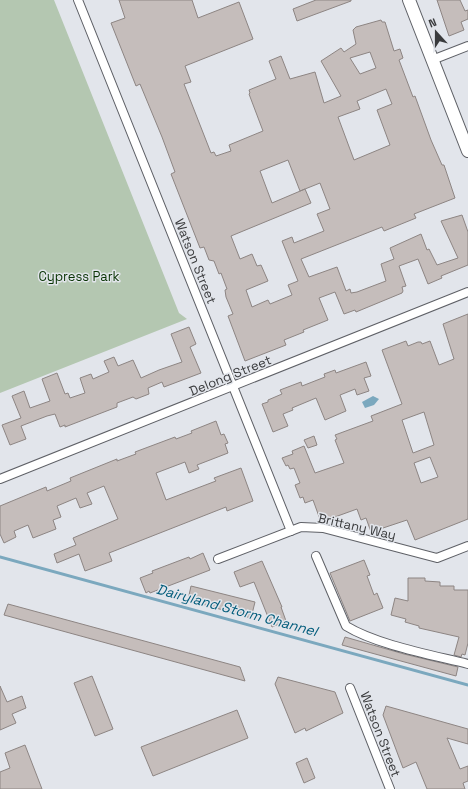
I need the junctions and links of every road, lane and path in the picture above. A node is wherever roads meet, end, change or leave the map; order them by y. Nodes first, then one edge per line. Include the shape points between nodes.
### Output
1 (78, 0) edge
2 (408, 0) edge
3 (468, 46) edge
4 (432, 60) junction
5 (468, 151) edge
6 (468, 292) edge
7 (234, 386) junction
8 (0, 479) edge
9 (292, 531) junction
10 (468, 546) edge
11 (316, 556) dead end
12 (218, 559) dead end
13 (468, 664) edge
14 (350, 688) dead end
15 (390, 789) edge

1 - 7 street, Watson Street
2 - 4 main road
3 - 4 street
4 - 5 main road
6 - 7 street, Delong Street
7 - 8 street, Delong Street
7 - 9 street, Watson Street via 283,514
9 - 10 street, Brittany Way via 301,527 322,528 437,558
9 - 12 street, Brittany Way
11 - 13 street via 346,626 354,632 405,649
14 - 15 street, Watson Street

